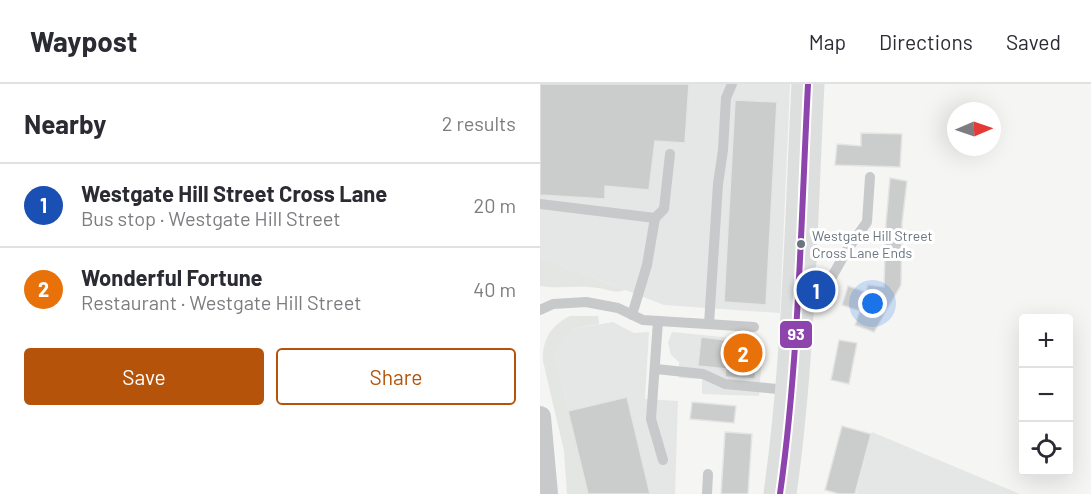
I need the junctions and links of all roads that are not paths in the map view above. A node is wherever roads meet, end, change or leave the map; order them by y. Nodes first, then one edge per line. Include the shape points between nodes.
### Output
1 (732, 84) edge
2 (808, 84) edge
3 (670, 154) dead end
4 (870, 177) dead end
5 (540, 204) edge
6 (655, 218) junction
7 (796, 308) junction
8 (540, 310) edge
9 (632, 315) junction
10 (658, 321) junction
11 (709, 324) junction
12 (754, 327) dead end
13 (656, 369) junction
14 (790, 390) junction
15 (540, 417) edge
16 (542, 460) edge
17 (663, 460) dead end
18 (708, 474) dead end
19 (547, 494) edge
20 (706, 494) edge
21 (780, 494) edge

1 - 11 lane via 726,98
2 - 7 highway
3 - 6 lane via 664,209
4 - 7 lane via 867,222 815,307
5 - 6 lane
6 - 9 lane via 647,265
7 - 14 highway
8 - 9 lane via 552,304 586,302
9 - 10 lane
10 - 11 lane
10 - 13 lane
11 - 12 lane
13 - 14 lane via 703,374 725,384
13 - 17 lane via 651,419
14 - 21 highway
15 - 16 street
16 - 19 street
18 - 20 lane

